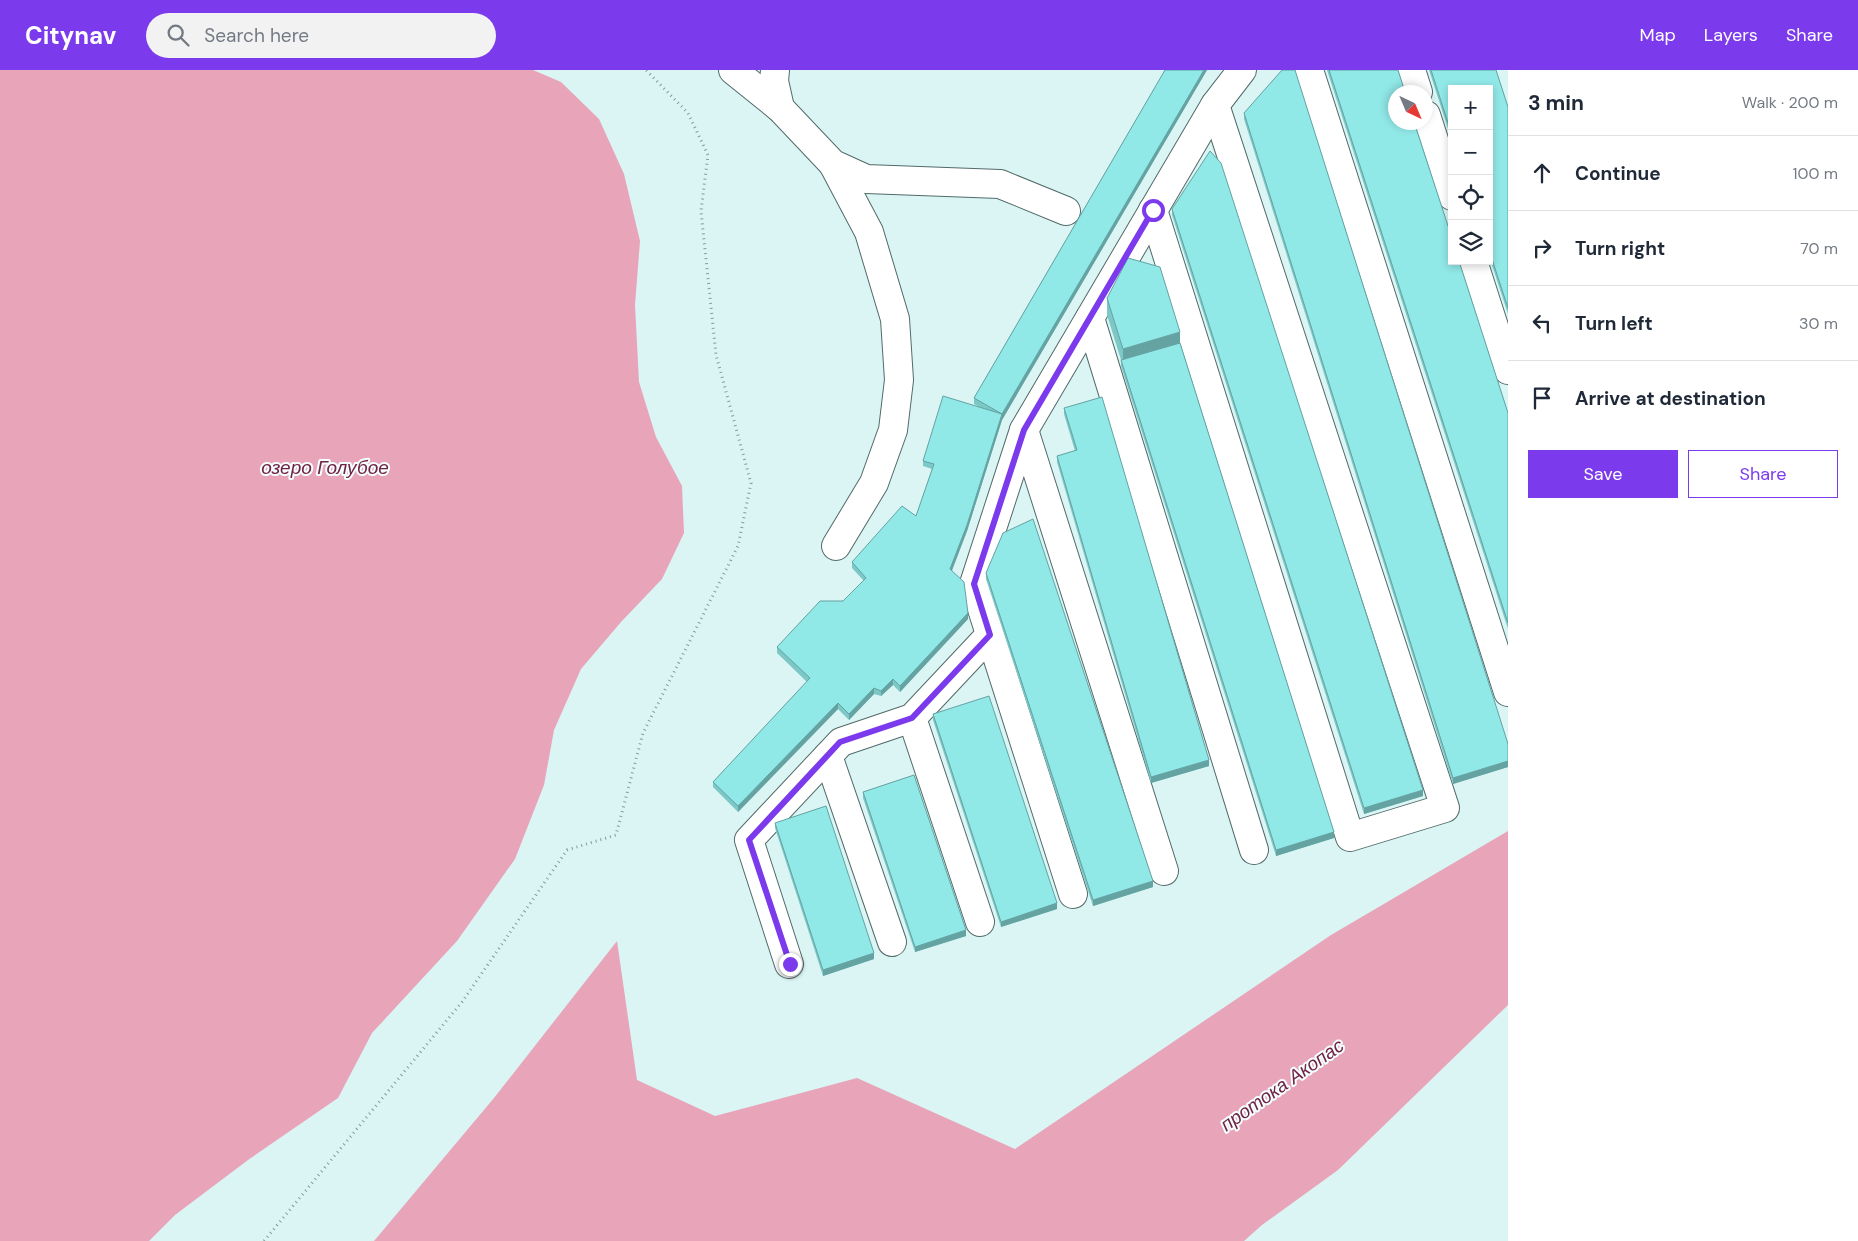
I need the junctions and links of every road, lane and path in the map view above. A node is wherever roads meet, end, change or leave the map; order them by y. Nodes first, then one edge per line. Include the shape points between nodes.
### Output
1 (646, 70) edge
2 (733, 70) edge
3 (775, 70) edge
4 (1242, 70) edge
5 (1309, 70) edge
6 (1411, 70) edge
7 (1416, 85) edge
8 (1215, 105) junction
9 (780, 108) junction
10 (1431, 130) edge
11 (833, 164) junction
12 (1448, 184) edge
13 (1153, 210) junction
14 (1066, 211) dead end
15 (1474, 265) edge
16 (1090, 318) junction
17 (1508, 370) edge
18 (1024, 430) junction
19 (836, 546) dead end
20 (990, 635) junction
21 (1508, 692) edge
22 (912, 718) junction
23 (828, 756) junction
24 (1254, 850) dead end
25 (1164, 871) dead end
26 (1073, 894) dead end
27 (980, 922) dead end
28 (892, 942) dead end
29 (790, 964) dead end
30 (264, 1241) edge

1 - 30 path via 688,112 708,155 701,210 716,355 750,484 738,546 643,734 616,835 567,850 462,1002
2 - 9 lane
3 - 9 lane
4 - 8 lane
5 - 21 lane
6 - 7 lane
8 - 13 lane
8 - 13 lane via 1445,808 1350,837
9 - 11 lane
10 - 12 lane
11 - 14 lane via 866,180 1000,184
11 - 19 lane via 869,232 895,319 899,380 893,430 874,483
13 - 16 lane
15 - 17 lane
16 - 18 lane
16 - 24 lane
18 - 20 lane via 974,584
18 - 25 lane
20 - 22 lane
20 - 26 lane
22 - 23 lane via 840,742
22 - 27 lane
23 - 28 lane
23 - 29 lane via 749,840

